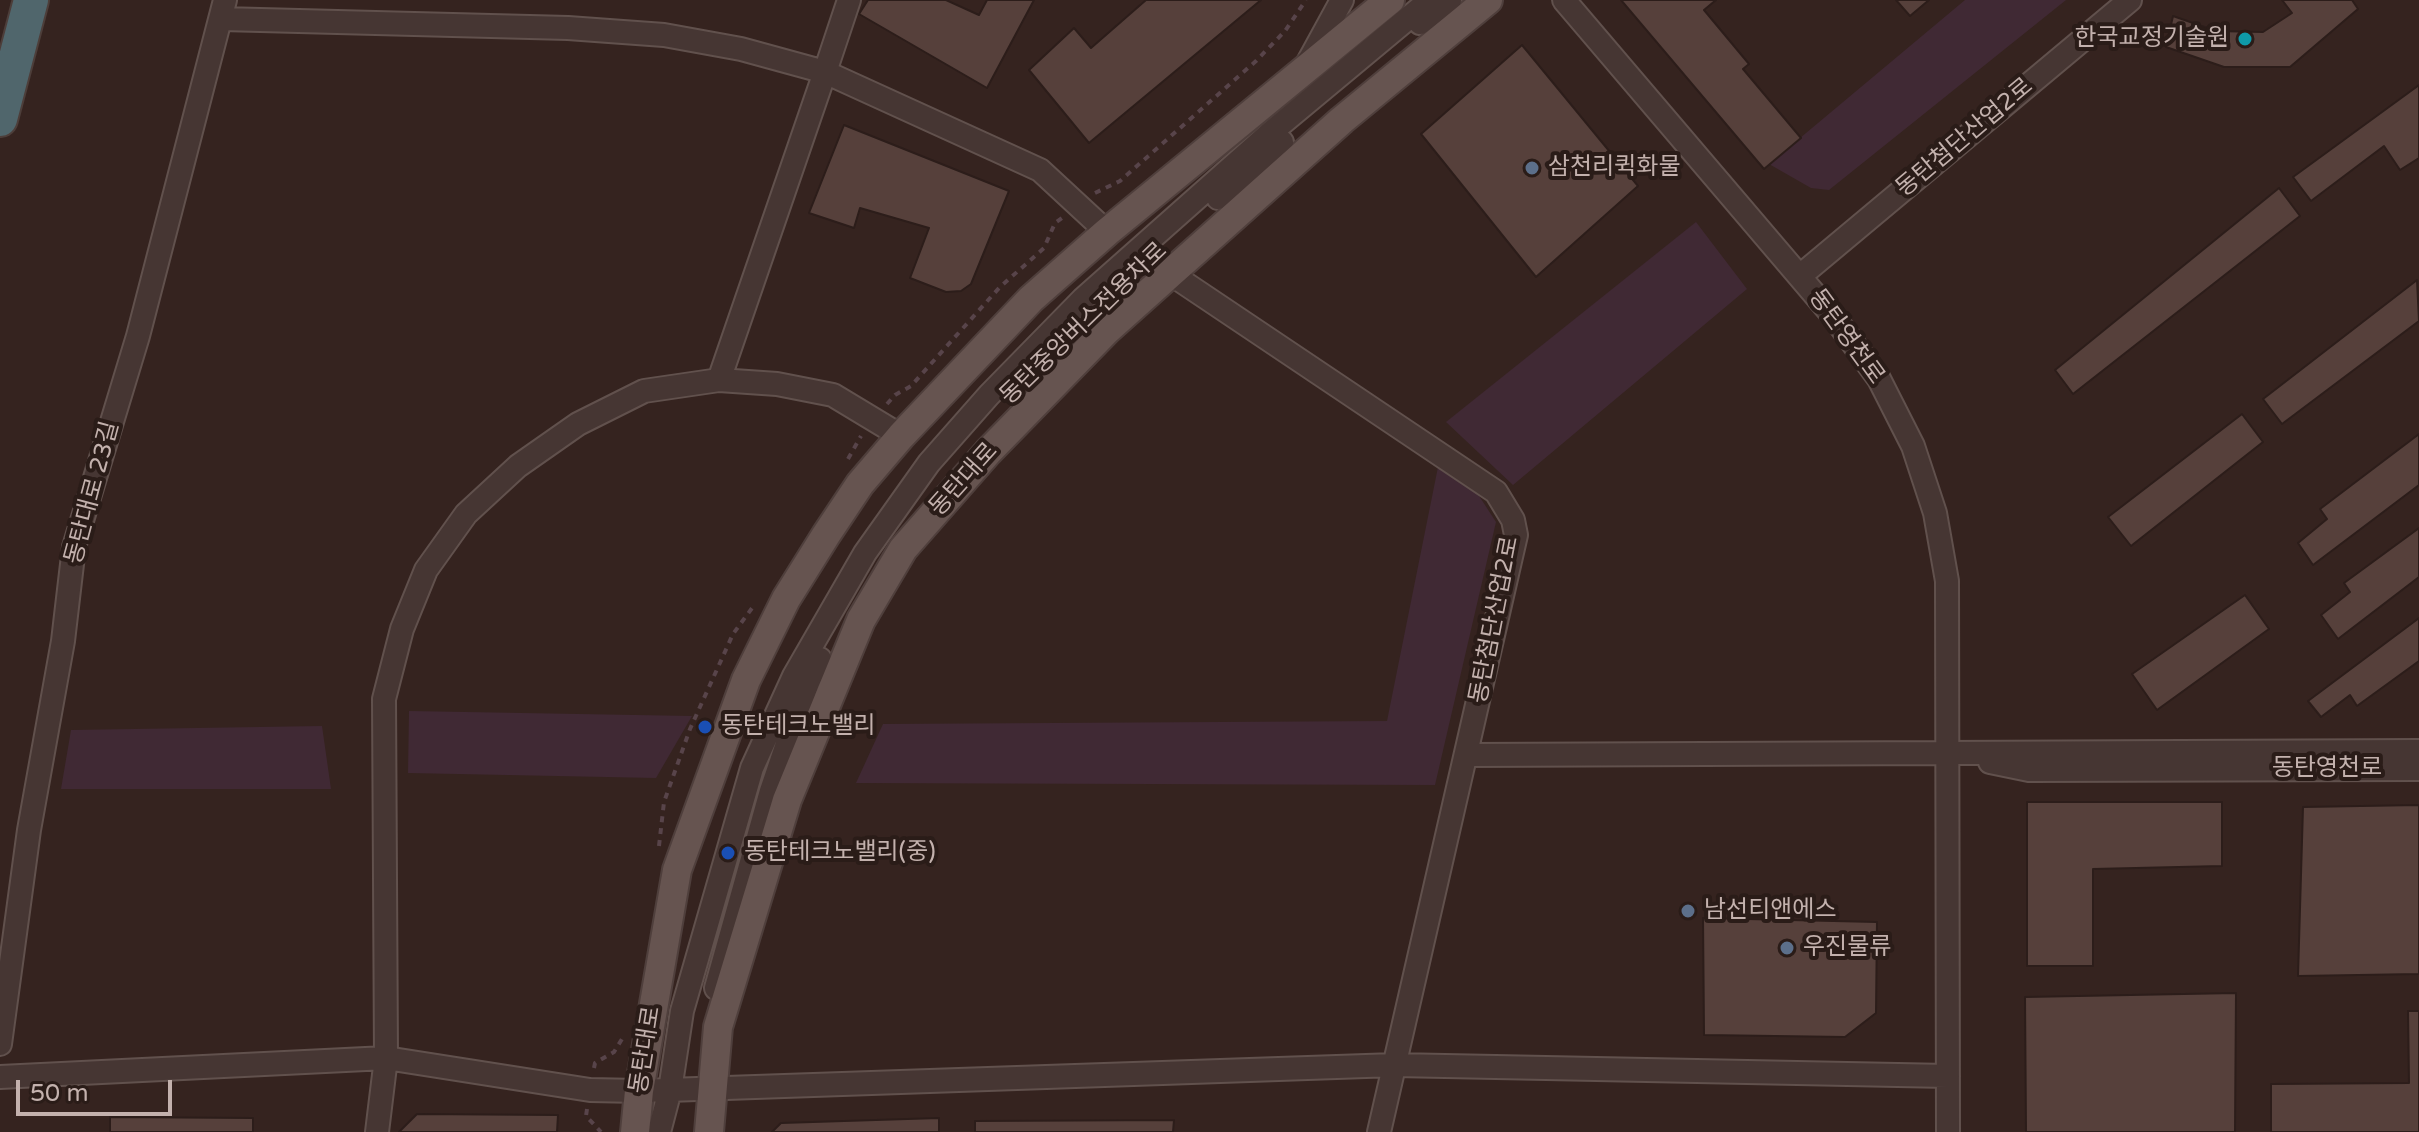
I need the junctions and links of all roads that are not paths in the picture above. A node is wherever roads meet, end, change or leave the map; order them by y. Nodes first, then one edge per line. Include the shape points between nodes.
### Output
1 (31, 0) edge
2 (849, 0) edge
3 (1342, 0) edge
4 (1390, 0) edge
5 (1430, 0) edge
6 (1450, 0) edge
7 (1488, 0) edge
8 (1564, 0) edge
9 (2130, 0) edge
10 (224, 9) edge
11 (825, 72) junction
12 (1302, 72) junction
13 (0, 119) edge
14 (1107, 232) junction
15 (1171, 274) junction
16 (1800, 276) junction
17 (719, 380) junction
18 (901, 436) junction
19 (2419, 751) edge
20 (1949, 753) junction
21 (1467, 755) junction
22 (2419, 769) edge
23 (0, 1044) edge
24 (386, 1058) junction
25 (1395, 1065) junction
26 (1948, 1076) junction
27 (0, 1077) edge
28 (706, 1089) junction
29 (670, 1090) junction
30 (639, 1091) junction
31 (377, 1132) edge
32 (635, 1132) edge
33 (659, 1132) edge
34 (698, 1132) edge
35 (709, 1132) edge
36 (1379, 1132) edge
37 (1948, 1132) edge

1 - 13 highway
2 - 11 street
3 - 12 street
4 - 12 main road, 동탄대로
5 - 29 street via 1083,299 929,463 865,553 794,676 752,768 682,1011
6 - 28 street, 동탄중앙버스전용차로 via 1312,113 1055,344 935,476 866,570 808,682 771,791 708,1020
7 - 15 main road, 동탄대로 via 1342,120
8 - 16 street, 동탄영천로
9 - 16 street, 동탄첨단산업2로
10 - 11 street via 664,35
10 - 23 street, 동탄대로 23길 via 138,336 74,547
11 - 14 street via 1040,170
11 - 17 street
12 - 14 main road, 동탄대로
14 - 18 main road, 동탄대로 via 1021,309
15 - 21 street, 동탄첨단산업2로 via 1496,492 1506,506 1516,535
15 - 28 main road, 동탄대로 via 1107,330 988,452 903,549 861,620 787,800 718,1027
16 - 20 street, 동탄영천로 via 1879,379 1913,446 1935,513 1947,581
17 - 18 street via 833,395
17 - 24 street via 644,391 578,424 518,466 466,514 426,570 402,629 384,699
18 - 30 main road, 동탄대로 via 826,535 786,599 746,680 677,870
19 - 20 street, 동탄영천로
20 - 21 street
20 - 22 street, 동탄영천로 via 2029,770
20 - 26 street, 동탄영천로
21 - 25 street, 동탄첨단산업2로
24 - 27 street
24 - 30 street via 590,1090
24 - 31 street
25 - 26 street
25 - 28 street
25 - 36 street, 동탄첨단산업2로
26 - 37 street, 동탄영천로
28 - 29 street
28 - 34 street, 동탄중앙버스전용차로
28 - 35 main road, 동탄대로
29 - 30 street
29 - 33 street
30 - 32 main road, 동탄대로

